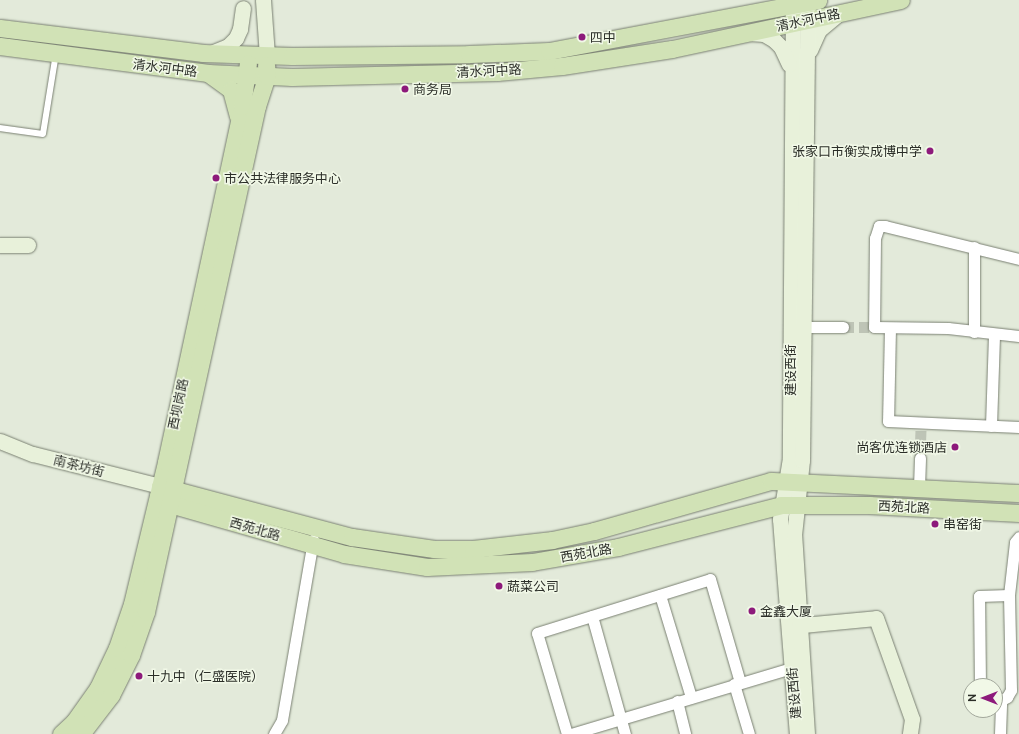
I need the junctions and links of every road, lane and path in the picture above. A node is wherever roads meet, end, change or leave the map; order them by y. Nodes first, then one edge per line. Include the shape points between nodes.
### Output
1 (901, 0) edge
2 (800, 1) edge
3 (263, 2) edge
4 (243, 5) edge
5 (838, 14) junction
6 (800, 22) junction
7 (0, 28) edge
8 (266, 33) junction
9 (748, 33) junction
10 (0, 46) edge
11 (56, 54) junction
12 (208, 54) junction
13 (292, 56) junction
14 (806, 63) junction
15 (257, 65) junction
16 (208, 73) junction
17 (792, 73) junction
18 (292, 77) junction
19 (257, 106) junction
20 (238, 124) junction
21 (0, 128) edge
22 (28, 244) dead end
23 (0, 245) edge
24 (974, 247) junction
25 (1019, 259) edge
26 (803, 327) junction
27 (843, 327) tunnel mouth
28 (890, 328) junction
29 (974, 332) junction
30 (994, 334) junction
31 (1019, 336) edge
32 (991, 426) junction
33 (1019, 427) edge
34 (0, 441) edge
35 (0, 448) edge
36 (920, 458) tunnel mouth
37 (793, 481) junction
38 (918, 487) junction
39 (1019, 493) edge
40 (165, 494) junction
41 (788, 504) junction
42 (1019, 514) edge
43 (316, 527) junction
44 (1019, 537) edge
45 (312, 545) junction
46 (1019, 558) edge
47 (1012, 594) junction
48 (660, 595) junction
49 (1014, 615) edge
50 (592, 616) junction
51 (794, 626) junction
52 (797, 666) junction
53 (980, 678) edge
54 (737, 683) junction
55 (1015, 688) edge
56 (690, 697) junction
57 (1003, 699) edge
58 (677, 701) junction
59 (999, 718) edge
60 (621, 719) junction
61 (81, 730) edge
62 (276, 733) edge
63 (61, 734) edge
64 (567, 734) edge
65 (571, 734) edge
66 (625, 734) edge
67 (685, 734) edge
68 (749, 734) edge
69 (797, 734) edge
70 (807, 734) edge
71 (910, 734) edge
72 (1000, 734) edge

1 - 5 main road, 清水河中路
2 - 6 main road, 建设西街
2 - 13 main road, 清水河中路 via 765,11 548,51
3 - 8 main road
4 - 12 main road via 240,30 236,38 228,46
4 - 15 main road
5 - 6 main road, 清水河中路
5 - 14 main road via 825,23 813,37
6 - 9 main road, 清水河中路
6 - 14 main road, 建设西街
6 - 17 main road, 建设西街
7 - 12 main road, 清水河中路
8 - 13 main road via 276,49
8 - 15 main road
9 - 17 main road via 764,34 781,46
9 - 18 main road, 清水河中路 via 672,49 562,66 497,72
10 - 11 main road, 清水河中路
11 - 16 main road, 清水河中路
11 - 21 lane via 43,134
12 - 15 main road, 清水河中路
13 - 15 main road, 清水河中路
14 - 26 main road, 建设西街
15 - 16 main road, 清水河中路
15 - 18 main road, 清水河中路
15 - 19 main road, 西坝岗路
15 - 20 main road, 西坝岗路
16 - 20 main road via 231,90
17 - 37 main road, 建设西街 via 790,458
18 - 19 main road via 276,82 266,91
19 - 40 main road, 西坝岗路
20 - 40 main road, 西坝岗路
22 - 23 main road
24 - 25 street
24 - 28 street via 895,227 879,226 874,238 872,327
24 - 29 street
26 - 27 street
26 - 37 main road, 建设西街
28 - 29 street via 948,328
28 - 32 street via 888,420 921,425
29 - 30 street
30 - 31 street
30 - 32 street
32 - 33 street
34 - 40 main road, 南茶坊街 via 33,454
35 - 40 main road, 南茶坊街 via 30,461
36 - 38 street
37 - 38 main road, 西苑北路
37 - 41 main road, 建设西街
37 - 43 main road, 西苑北路 via 756,484 594,531 552,540 473,549 434,549 400,545 352,537
38 - 39 main road, 西苑北路
40 - 43 main road, 西苑北路
40 - 45 main road, 西苑北路
40 - 61 main road, 西坝岗路 via 117,648
41 - 42 main road, 西苑北路
41 - 45 main road, 西苑北路 via 618,547 532,562 427,567 385,562
41 - 51 main road, 建设西街
43 - 45 street
44 - 47 street via 1015,542
45 - 62 street via 282,720
46 - 47 street
47 - 49 street
47 - 53 street via 979,596
48 - 50 street
48 - 54 street via 710,579
48 - 56 street
49 - 55 street
50 - 60 street
50 - 64 street via 537,633
51 - 52 main road, 建设西街
51 - 71 main road via 876,618 912,719
52 - 54 street
52 - 69 main road, 建设西街
52 - 70 main road, 建设西街
54 - 56 street
54 - 68 street
55 - 57 street
56 - 58 street
58 - 60 street
58 - 67 street
59 - 72 street
60 - 65 street
60 - 66 street
61 - 63 main road, 西坝岗路

